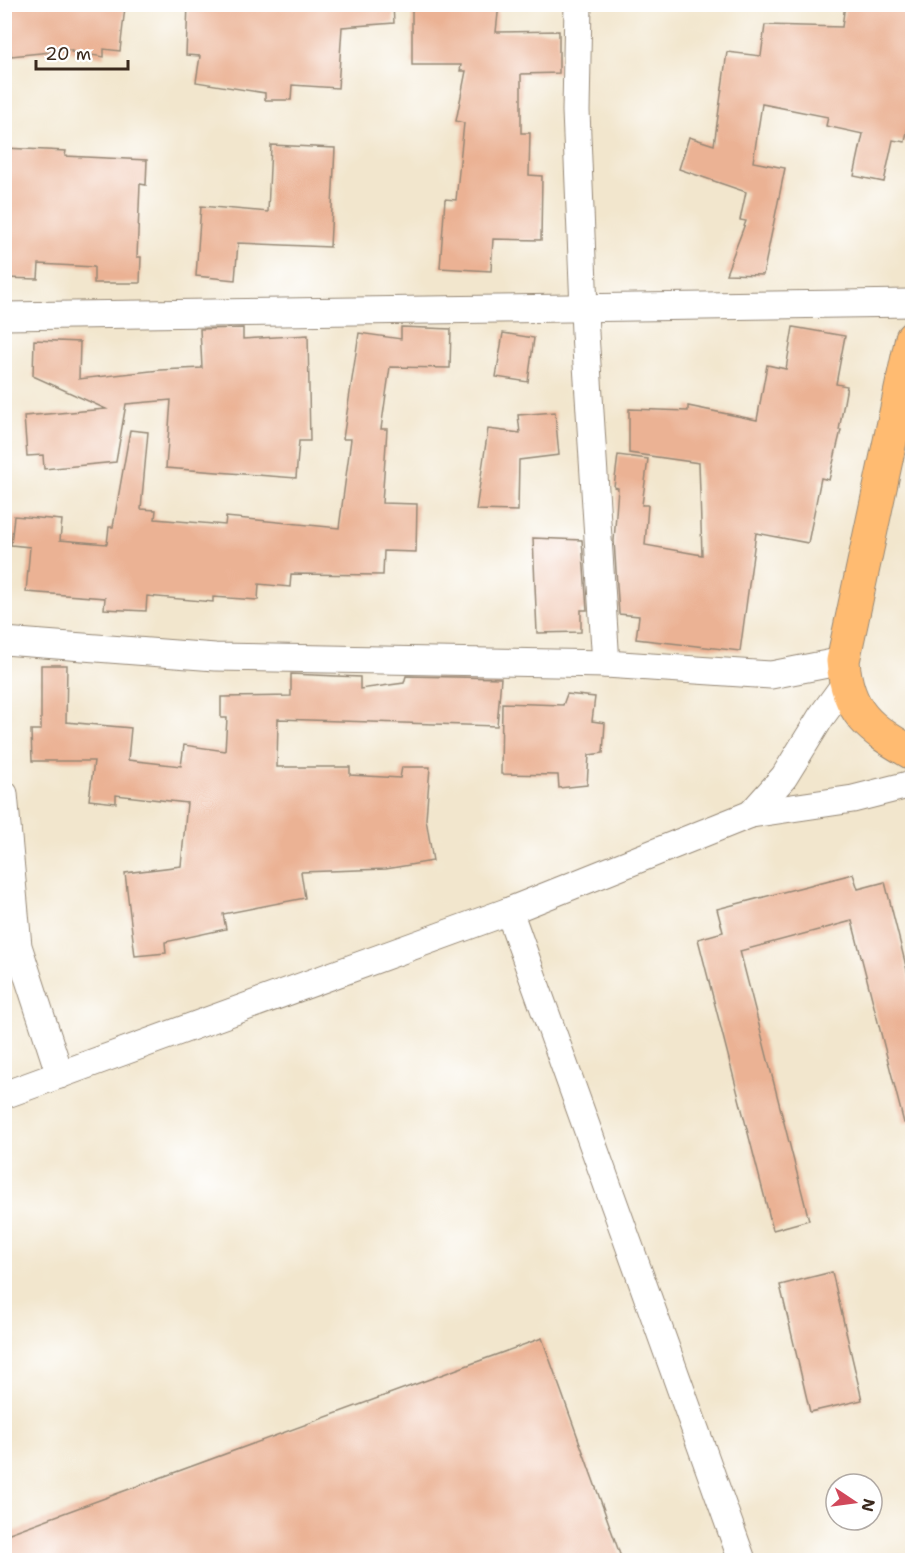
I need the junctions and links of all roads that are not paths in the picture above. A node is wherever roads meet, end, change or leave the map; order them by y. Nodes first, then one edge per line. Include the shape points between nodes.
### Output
1 (578, 4) edge
2 (912, 303) edge
3 (585, 309) junction
4 (4, 316) edge
5 (912, 338) edge
6 (4, 641) edge
7 (606, 664) junction
8 (844, 672) junction
9 (912, 753) edge
10 (912, 784) edge
11 (4, 794) edge
12 (751, 814) junction
13 (508, 911) junction
14 (60, 1075) junction
15 (4, 1095) edge
16 (742, 1560) edge

1 - 3 street via 576,111
2 - 3 street
3 - 4 street
3 - 7 street
5 - 8 main road
6 - 7 street via 216,657
7 - 8 street via 771,675
8 - 9 main road via 859,713 875,729
8 - 12 street via 784,777
10 - 12 street via 853,799
11 - 14 street via 18,946
12 - 13 street
13 - 14 street
13 - 16 street
14 - 15 street

